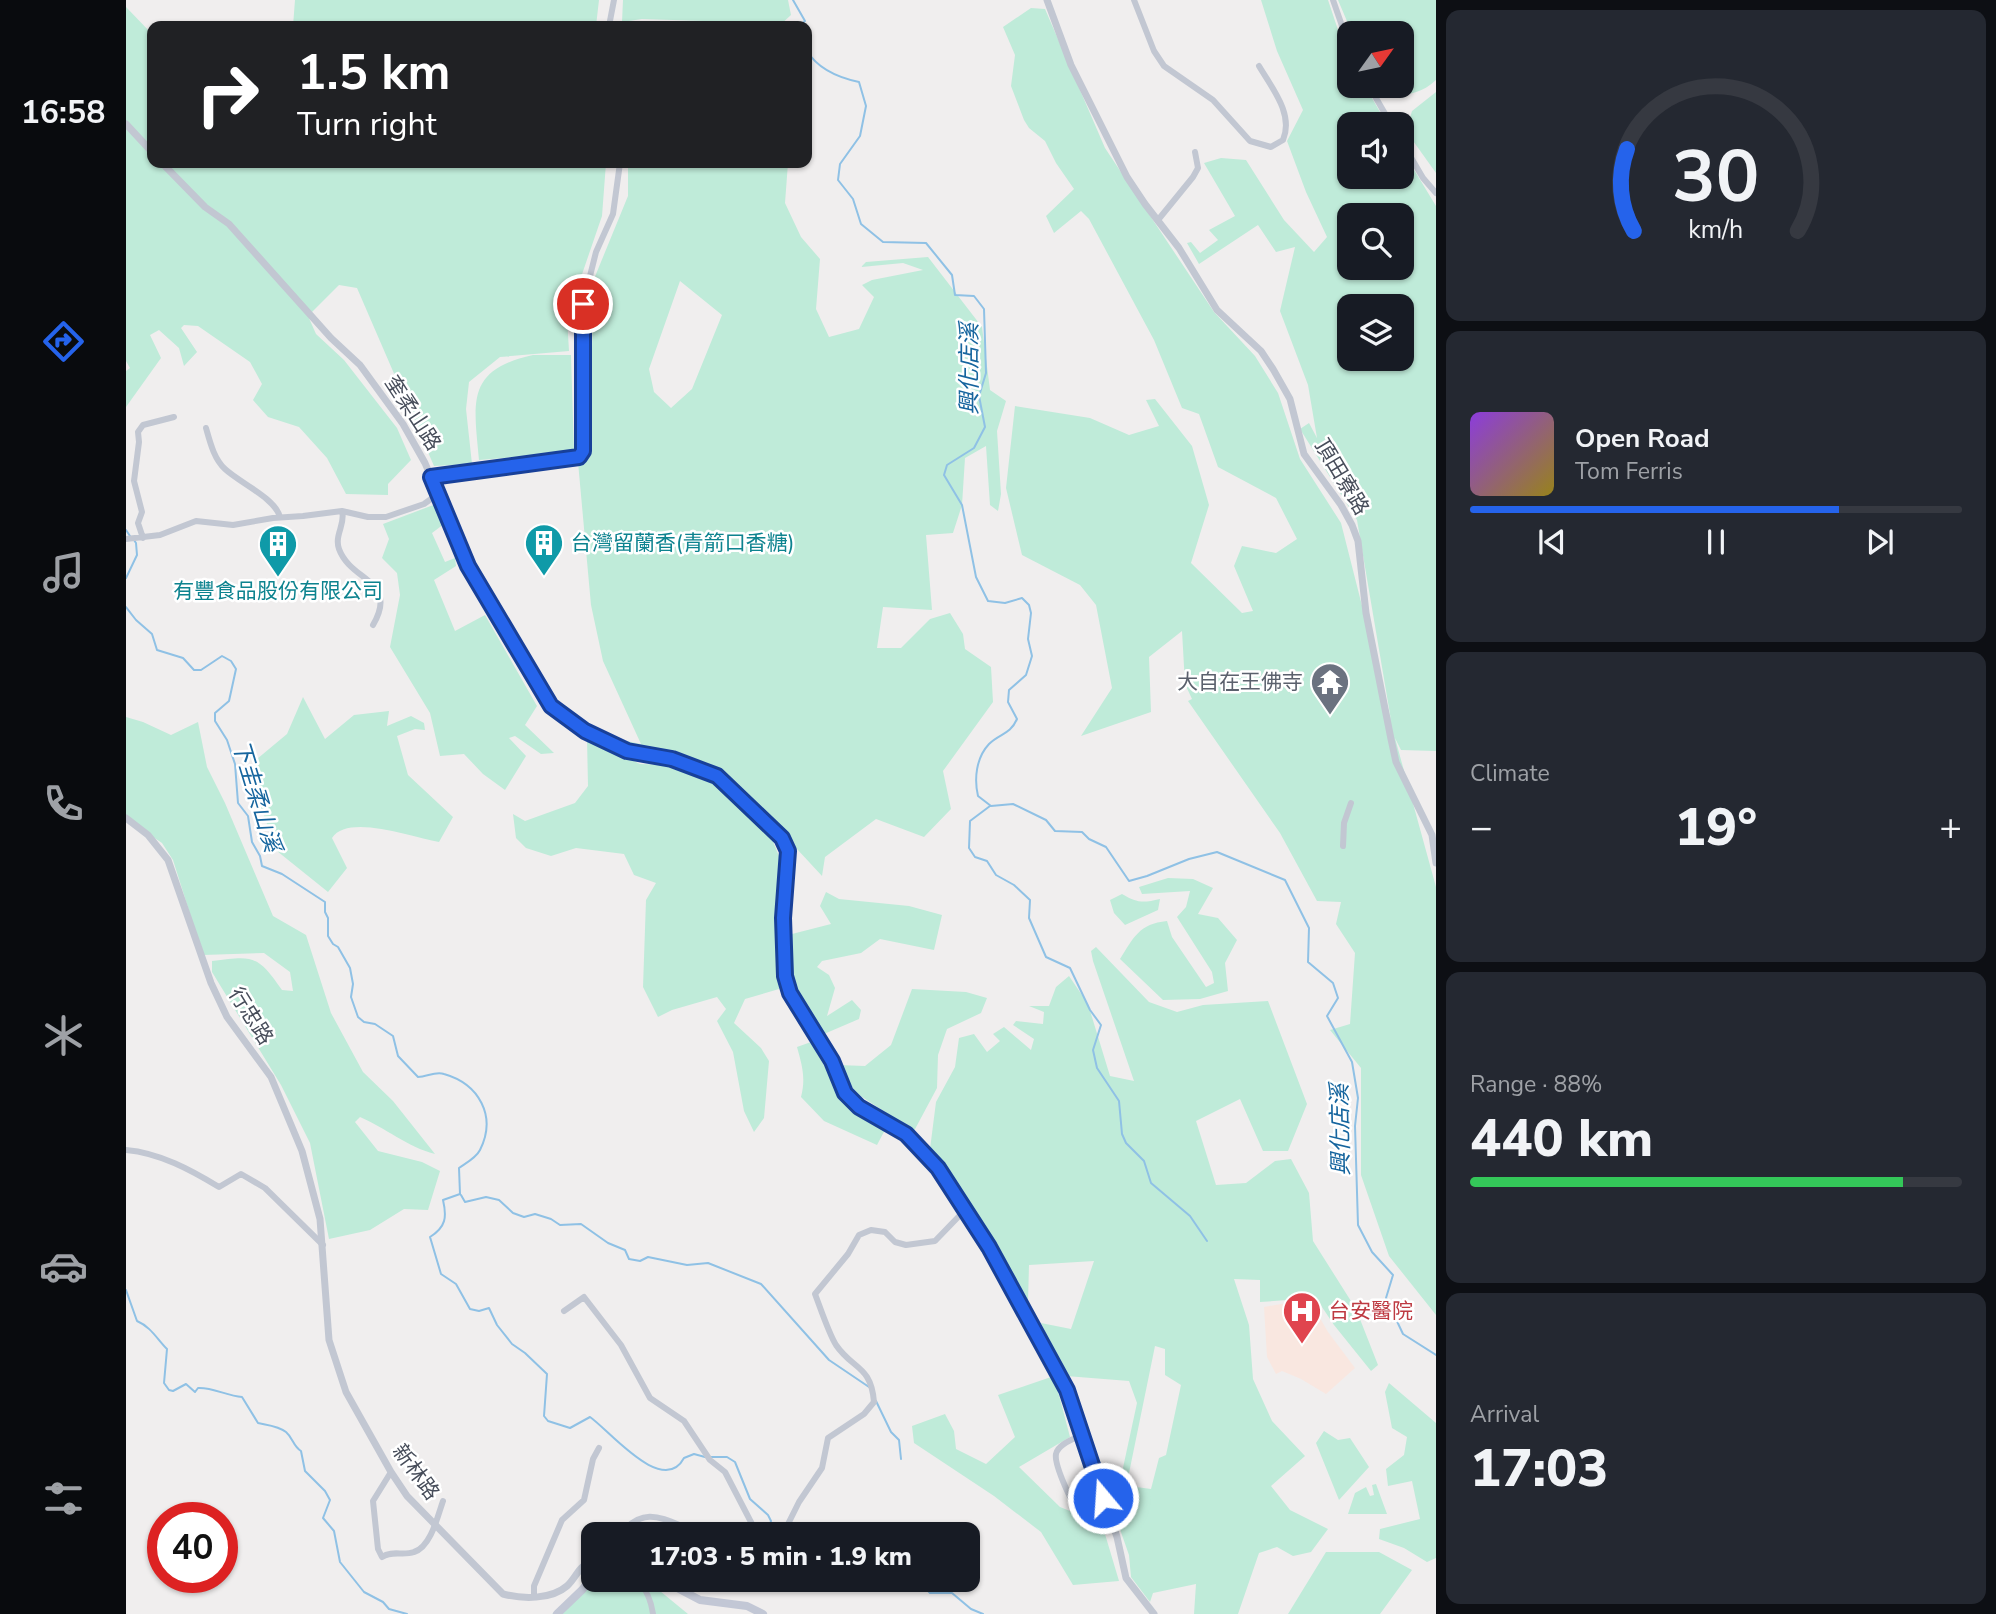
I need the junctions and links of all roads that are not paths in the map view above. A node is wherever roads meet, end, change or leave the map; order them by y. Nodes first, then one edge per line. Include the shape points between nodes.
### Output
1 (614, 0) edge
2 (1047, 0) edge
3 (1134, 0) edge
4 (1333, 0) edge
5 (610, 21) edge
6 (1340, 21) edge
7 (1259, 66) dead end
8 (126, 124) edge
9 (147, 147) edge
10 (1195, 152) dead end
11 (1414, 163) edge
12 (167, 168) edge
13 (619, 168) edge
14 (1436, 193) edge
15 (1158, 220) junction
16 (174, 417) dead end
17 (206, 428) dead end
18 (431, 477) junction
19 (438, 494) junction
20 (342, 511) junction
21 (280, 517) junction
22 (140, 538) junction
23 (126, 539) edge
24 (373, 625) dead end
25 (1350, 803) dead end
26 (126, 818) edge
27 (1343, 846) dead end
28 (1436, 863) edge
29 (126, 1150) edge
30 (964, 1211) junction
31 (323, 1245) junction
32 (564, 1311) dead end
33 (1082, 1435) junction
34 (599, 1448) dead end
35 (391, 1472) junction
36 (443, 1501) dead end
37 (1109, 1516) junction
38 (632, 1522) edge
39 (674, 1522) edge
40 (750, 1522) edge
41 (789, 1522) edge
42 (436, 1526) junction
43 (581, 1566) edge
44 (581, 1591) edge
45 (646, 1592) edge
46 (685, 1592) edge
47 (534, 1597) junction
48 (557, 1614) edge
49 (653, 1614) edge
50 (763, 1614) edge
51 (1153, 1614) edge

1 - 5 street
2 - 15 street, 頂田寮路 via 1086,96 1127,177
3 - 7 street via 1164,66 1213,100 1250,141 1271,147 1283,140 1285,117
4 - 6 street
8 - 9 street
10 - 15 street via 1198,168
11 - 14 street
12 - 18 street, 奎柔山路 via 229,224 360,365 403,424
13 - 18 street via 613,214 596,252 583,304 583,451 579,457
15 - 28 street, 頂田寮路 via 1217,310 1261,351 1273,369 1290,399 1304,454 1352,525 1396,762 1432,835
16 - 22 street via 143,425 138,432 134,481 142,504
17 - 21 street via 224,468 267,500
18 - 19 street, 奎柔山路
19 - 20 street via 386,517
19 - 30 street, 奎柔山路 via 468,566 551,706 585,731 627,751 672,759 717,776 782,838 788,851 783,918 790,993 832,1061 845,1093 859,1107 906,1134 938,1168
20 - 21 street
20 - 24 street via 337,542 342,556 378,589 382,609
21 - 22 street via 233,525 196,521
22 - 23 street
25 - 27 street
26 - 31 street, 行忠路 via 148,835 167,860 226,1017 271,1077 302,1151
29 - 31 street via 186,1167 219,1187 241,1174 265,1188
30 - 33 street, 奎柔山路 via 989,1247 1067,1390
30 - 41 street via 935,1241 906,1245 894,1242 885,1232 859,1235 815,1294 836,1345 867,1375 874,1402 864,1415 828,1438 822,1468
31 - 35 street, 新林路 via 329,1340 346,1392
32 - 40 street via 584,1297 621,1345 650,1398 684,1421 709,1460 725,1472
33 - 37 street, 奎柔山路
33 - 37 street via 1060,1447 1057,1462 1074,1507 1083,1514
34 - 47 street via 584,1500 562,1520 534,1586
35 - 42 street, 新林路
35 - 42 street via 373,1502 382,1557 422,1548
36 - 42 street
37 - 51 street, 奎柔山路 via 1126,1578
38 - 39 street via 657,1516
42 - 47 street, 新林路 via 503,1594
43 - 47 street, 新林路 via 568,1585
44 - 48 main road
45 - 49 street
46 - 50 main road via 700,1600 747,1606

